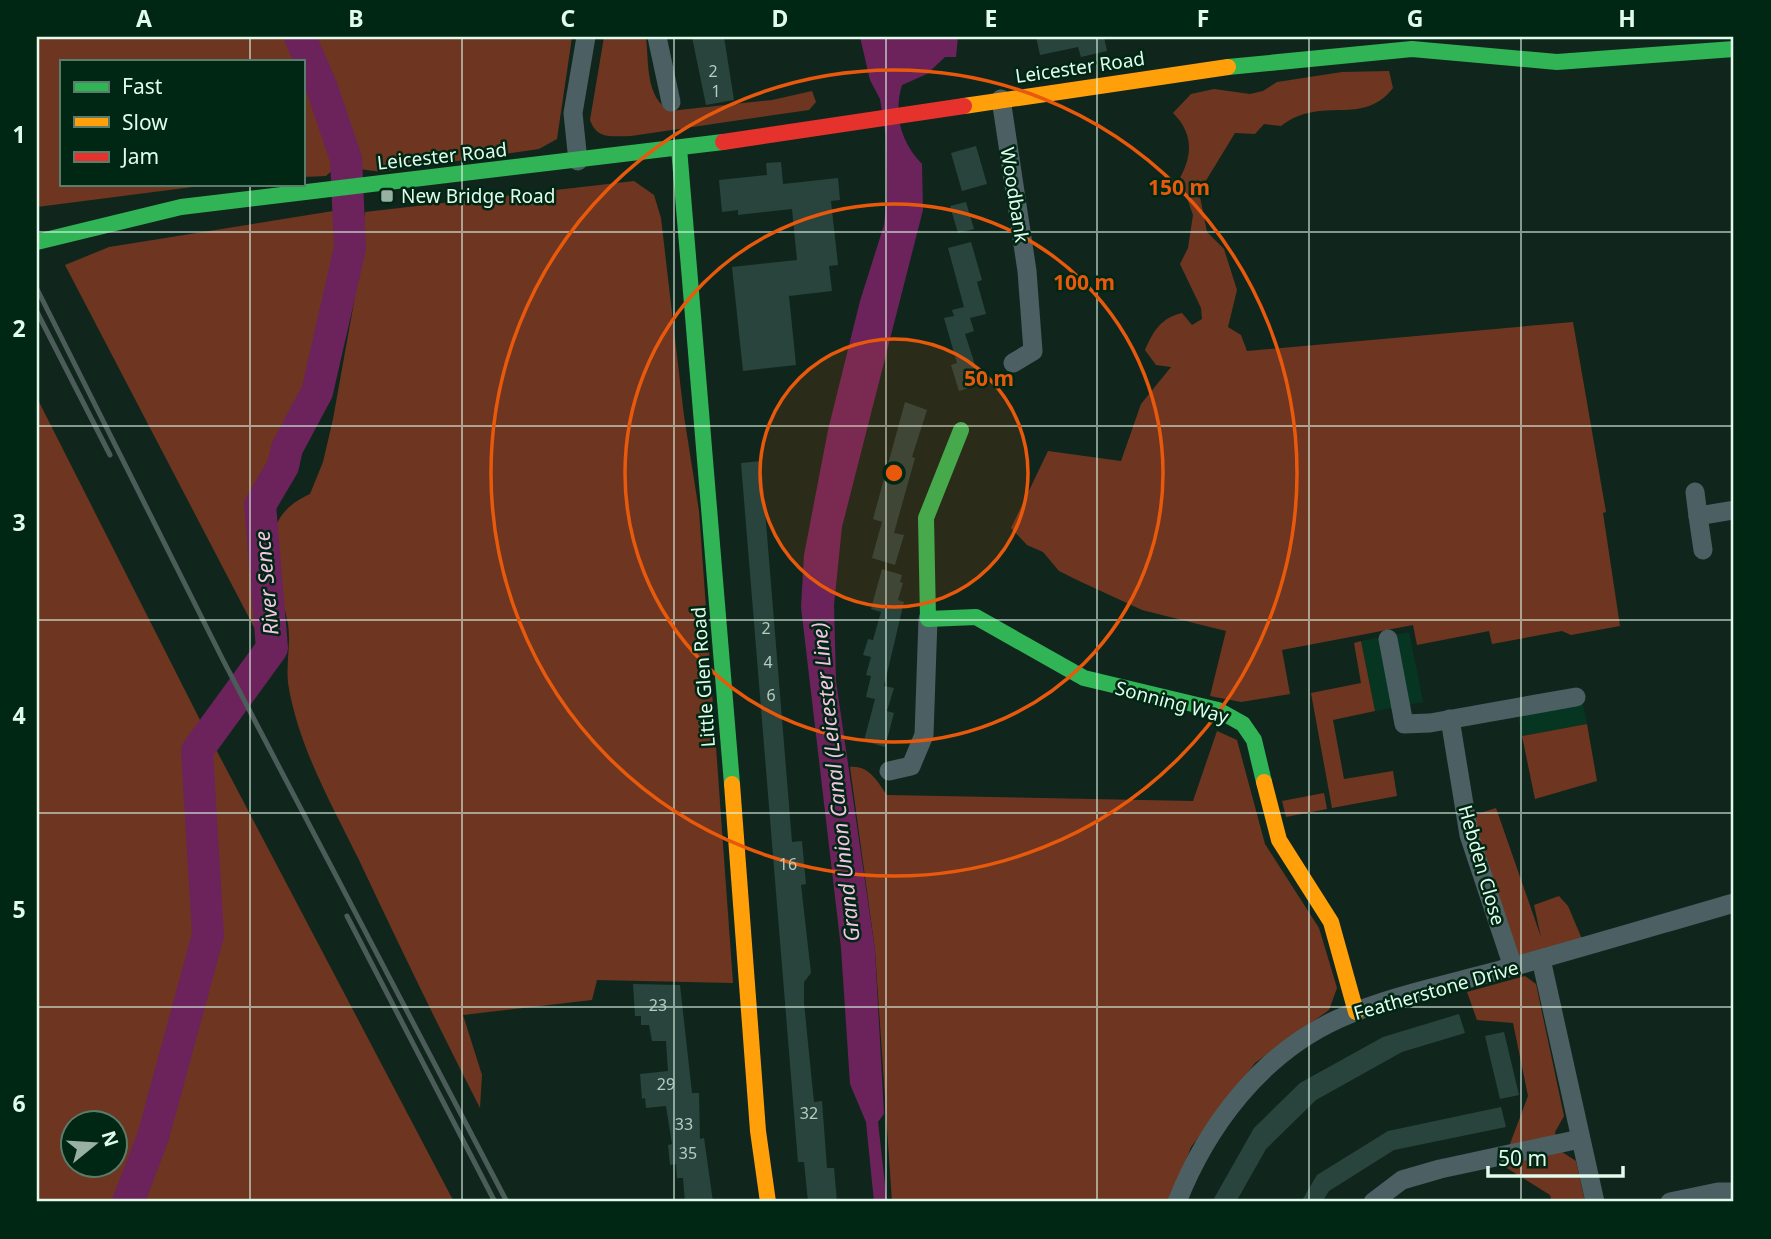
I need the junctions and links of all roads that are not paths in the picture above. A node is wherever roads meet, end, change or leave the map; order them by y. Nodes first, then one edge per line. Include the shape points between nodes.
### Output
1 (586, 37) edge
2 (657, 37) edge
3 (1693, 46) edge
4 (1734, 50) edge
5 (1001, 99) junction
6 (671, 102) dead end
7 (679, 148) junction
8 (578, 161) junction
9 (37, 242) edge
10 (1013, 363) dead end
11 (961, 430) dead end
12 (1695, 492) dead end
13 (1734, 510) edge
14 (1698, 516) junction
15 (1703, 550) dead end
16 (928, 619) junction
17 (1388, 639) dead end
18 (1576, 697) dead end
19 (1450, 719) junction
20 (889, 771) dead end
21 (1734, 903) edge
22 (1541, 959) junction
23 (1513, 967) junction
24 (1356, 1012) junction
25 (1580, 1139) junction
26 (1734, 1192) edge
27 (768, 1202) edge
28 (1177, 1202) edge
29 (1373, 1202) edge
30 (1595, 1202) edge
31 (1670, 1202) edge

1 - 8 street via 573,114
2 - 6 street via 657,74
3 - 4 main road, Leicester Road
3 - 5 main road, Leicester Road via 1557,62 1412,49 1251,64
5 - 7 main road, Leicester Road
5 - 10 street, Woodbank via 1032,314 1033,351
7 - 8 main road, Leicester Road
7 - 27 main road, Little Glen Road via 758,1131
8 - 9 main road, Leicester Road via 181,207
11 - 16 main road via 926,518
12 - 14 street
13 - 14 street
14 - 15 street
16 - 20 street via 924,735 911,766
16 - 24 main road, Sonning Way via 976,617 1084,678 1218,710 1243,724 1254,740 1279,840 1331,922
17 - 19 street via 1404,724
18 - 19 street
19 - 23 street, Hebden Close via 1469,835
21 - 22 street, Featherstone Drive
22 - 23 street, Featherstone Drive
22 - 25 street
23 - 24 street, Featherstone Drive
24 - 28 street, Featherstone Drive via 1290,1048 1241,1094 1202,1147
25 - 29 street via 1402,1180
25 - 30 street
26 - 31 street

